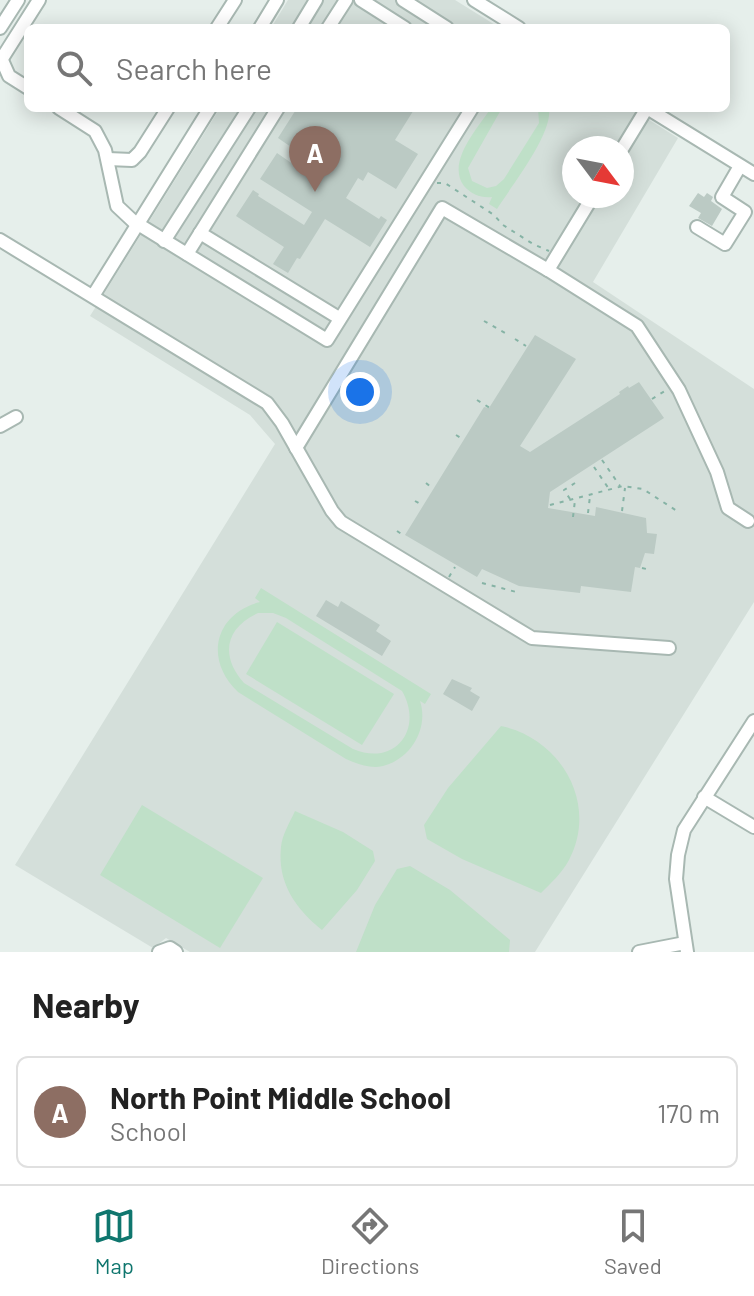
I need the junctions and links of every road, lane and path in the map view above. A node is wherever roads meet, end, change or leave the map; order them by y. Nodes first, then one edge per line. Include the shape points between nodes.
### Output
1 (18, 0) edge
2 (39, 0) edge
3 (235, 0) edge
4 (277, 0) edge
5 (316, 0) edge
6 (346, 0) edge
7 (361, 0) edge
8 (403, 0) edge
9 (474, 0) edge
10 (222, 24) edge
11 (262, 24) edge
12 (301, 24) edge
13 (331, 24) edge
14 (399, 24) edge
15 (441, 24) edge
16 (513, 24) edge
17 (0, 28) edge
18 (1, 58) edge
19 (24, 85) edge
20 (65, 112) edge
21 (165, 112) edge
22 (208, 112) edge
23 (247, 112) edge
24 (276, 112) edge
25 (469, 112) edge
26 (645, 112) edge
27 (653, 112) edge
28 (630, 136) edge
29 (220, 155) junction
30 (108, 159) junction
31 (740, 166) junction
32 (241, 168) junction
33 (754, 174) edge
34 (435, 182) dead end
35 (586, 208) edge
36 (138, 225) junction
37 (697, 227) dead end
38 (200, 233) junction
39 (0, 240) edge
40 (164, 241) junction
41 (550, 252) dead end
42 (187, 254) junction
43 (548, 270) junction
44 (93, 296) junction
45 (339, 318) junction
46 (484, 321) dead end
47 (505, 333) dead end
48 (515, 339) dead end
49 (526, 346) dead end
50 (672, 387) dead end
51 (652, 399) dead end
52 (477, 400) dead end
53 (490, 408) dead end
54 (16, 417) dead end
55 (0, 426) edge
56 (456, 435) dead end
57 (461, 438) dead end
58 (296, 448) junction
59 (602, 460) dead end
60 (594, 467) dead end
61 (426, 483) dead end
62 (575, 483) dead end
63 (626, 486) junction
64 (621, 487) junction
65 (432, 488) dead end
66 (610, 490) junction
67 (591, 495) junction
68 (573, 499) junction
69 (415, 501) dead end
70 (422, 505) dead end
71 (550, 505) dead end
72 (622, 511) dead end
73 (677, 511) dead end
74 (588, 513) dead end
75 (573, 517) dead end
76 (748, 521) dead end
77 (397, 531) dead end
78 (403, 535) dead end
79 (455, 567) dead end
80 (642, 568) dead end
81 (651, 570) dead end
82 (448, 578) dead end
83 (482, 583) dead end
84 (520, 593) dead end
85 (669, 648) dead end
86 (754, 721) edge
87 (704, 797) junction
88 (754, 827) edge
89 (686, 947) edge
90 (159, 952) edge
91 (176, 952) edge
92 (639, 952) edge

1 - 17 street
2 - 18 street
3 - 10 street
4 - 11 street
5 - 12 street
6 - 13 street
7 - 14 street
8 - 15 street
9 - 16 street
18 - 19 street via 9,76
20 - 30 street via 95,131
21 - 30 street via 132,160
22 - 36 street
23 - 29 street
24 - 32 street
25 - 45 street
26 - 28 street
27 - 31 street
29 - 32 street
29 - 40 street
30 - 36 street via 117,206
31 - 33 street
31 - 37 street via 722,197 745,212 725,244
32 - 38 street
34 - 41 path via 445,183
35 - 43 street
36 - 40 street
36 - 44 street
38 - 42 street
38 - 45 street
39 - 44 street
40 - 42 street
42 - 45 street via 327,340
43 - 58 street via 442,208
43 - 76 street via 637,326 679,390 728,508
44 - 58 street via 267,403
46 - 47 path
48 - 49 path
50 - 51 path
52 - 53 path
54 - 55 street
56 - 57 path
58 - 85 street via 341,522 532,638
59 - 64 path
60 - 66 path
61 - 65 path
62 - 68 path via 564,490
63 - 64 path
63 - 72 path
63 - 73 path via 643,489
64 - 66 path
66 - 67 path
67 - 68 path
67 - 74 path
68 - 71 path
68 - 75 path
69 - 70 path
77 - 78 path
79 - 82 path
80 - 81 path
83 - 84 path
86 - 87 street
87 - 88 street
87 - 89 street via 684,830 678,855 676,879
89 - 92 street
90 - 91 street

